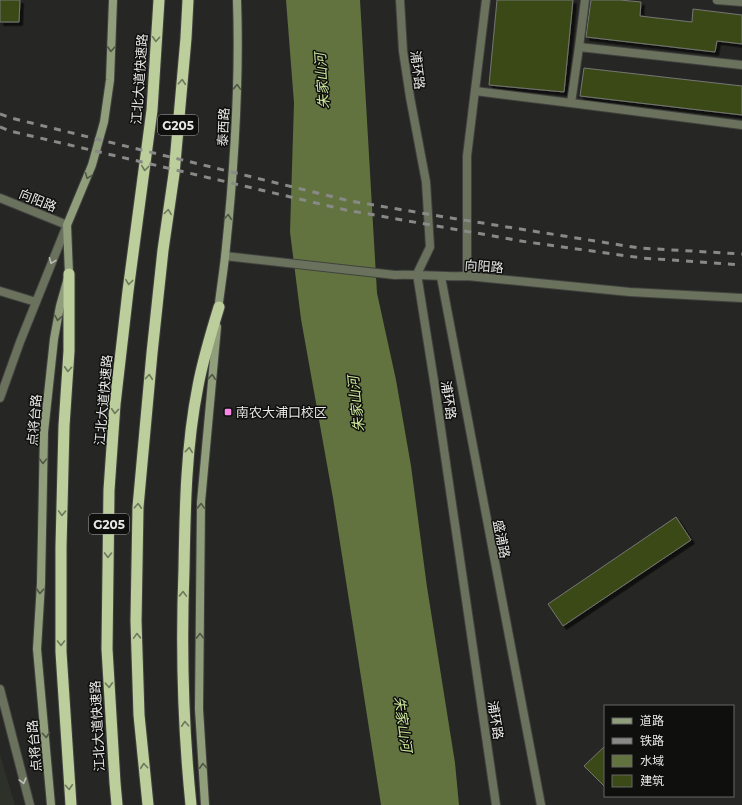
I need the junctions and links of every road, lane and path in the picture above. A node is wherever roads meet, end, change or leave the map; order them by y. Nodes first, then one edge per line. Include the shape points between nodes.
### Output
1 (113, 0) edge
2 (159, 0) edge
3 (188, 0) edge
4 (237, 0) edge
5 (400, 0) edge
6 (486, 0) edge
7 (585, 0) edge
8 (717, 0) edge
9 (742, 2) edge
10 (579, 47) junction
11 (742, 65) edge
12 (475, 91) junction
13 (571, 104) junction
14 (742, 125) edge
15 (0, 198) edge
16 (67, 225) junction
17 (225, 256) junction
18 (69, 274) junction
19 (417, 274) junction
20 (467, 276) junction
21 (441, 277) junction
22 (0, 291) edge
23 (742, 298) edge
24 (36, 302) junction
25 (219, 307) junction
26 (0, 398) edge
27 (0, 689) edge
28 (30, 805) edge
29 (51, 805) edge
30 (70, 805) edge
31 (117, 805) edge
32 (148, 805) edge
33 (191, 805) edge
34 (205, 805) edge
35 (496, 805) edge
36 (541, 805) edge

1 -> 16 main road via 110,80 104,122 92,165
2 -> 31 highway, 江北大道快速路 / G205 via 152,110 127,299 109,490 107,649
32 -> 3 highway, G205 via 140,716 136,621 138,507 155,321 174,174
17 -> 4 main road, 泰西路 via 235,128
5 - 19 street, 浦环路 via 403,51 426,182 429,225 430,247
6 - 12 street
7 - 10 street
8 - 9 street
10 - 11 street
10 - 13 street
12 - 13 street
12 - 20 street via 467,156
13 - 14 street
15 - 16 street, 向阳路
16 - 18 main road, 点将台路
16 -> 24 street
17 - 19 street, 向阳路 via 395,275
17 - 25 main road
18 -> 29 main road, 点将台路 via 54,339 44,432 37,649
18 -> 30 highway via 69,351 61,547 61,652
19 - 21 street, 向阳路
19 - 35 street, 浦环路
20 - 21 street, 向阳路
20 - 23 street, 向阳路 via 630,292
21 - 36 street, 盛浦路
22 - 24 street
24 - 26 street
33 -> 25 highway via 185,722 183,629 188,454 198,386
34 -> 25 main road via 199,709 200,502
27 -> 28 street, 点将台路

